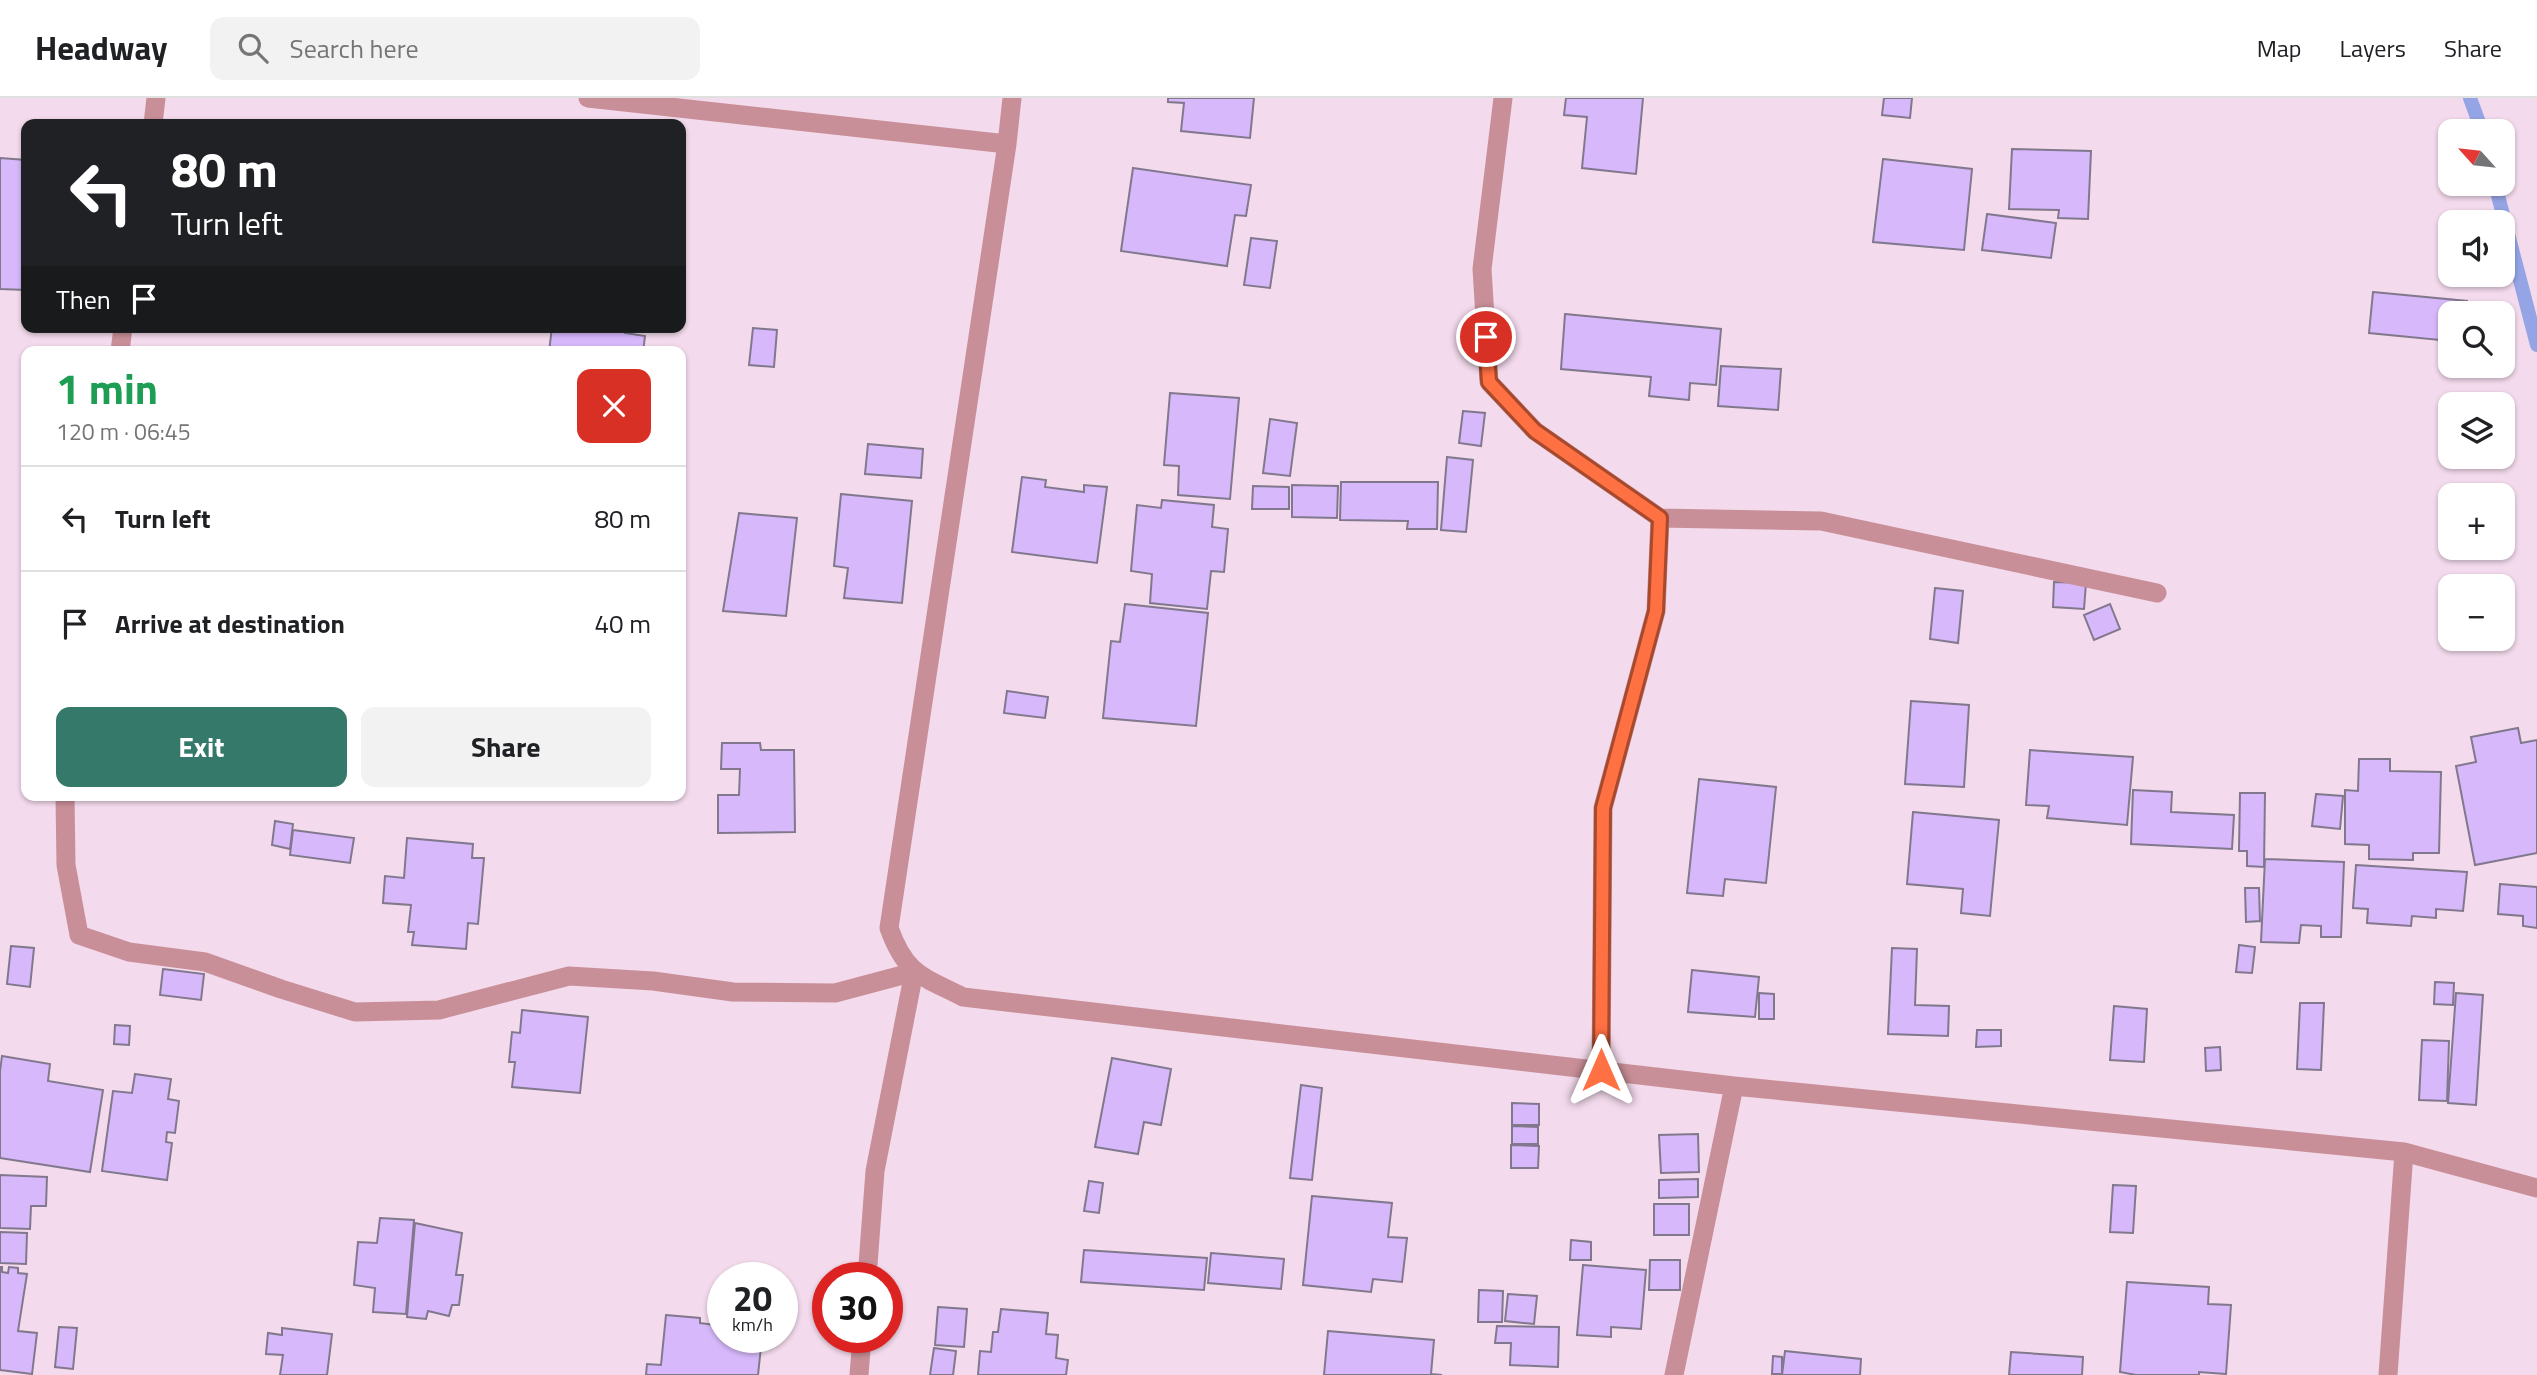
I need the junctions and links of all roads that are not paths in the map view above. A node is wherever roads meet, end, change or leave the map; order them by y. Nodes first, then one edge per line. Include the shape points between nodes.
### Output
1 (156, 98) edge
2 (588, 98) edge
3 (1012, 98) edge
4 (1503, 98) edge
5 (154, 119) edge
6 (1007, 144) junction
7 (1660, 518) junction
8 (2157, 593) dead end
9 (65, 801) edge
10 (914, 972) junction
11 (1601, 1070) junction
12 (1734, 1086) junction
13 (2404, 1152) junction
14 (2537, 1188) edge
15 (868, 1262) edge
16 (861, 1353) edge
17 (859, 1375) edge
18 (1674, 1375) edge
19 (2388, 1375) edge

1 - 5 street
2 - 6 street
3 - 6 street
4 - 7 street via 1482,269 1489,382 1535,431
6 - 10 street via 889,928 897,951
7 - 8 street via 1821,521
7 - 11 street via 1656,611 1603,808
9 - 10 street via 66,865 79,934 129,952 205,962 355,1012 439,1010 569,976 733,992 835,993
10 - 11 street via 963,997
10 - 15 street via 875,1171
11 - 12 street
12 - 13 street
12 - 18 street
13 - 14 street
13 - 19 street
16 - 17 street

